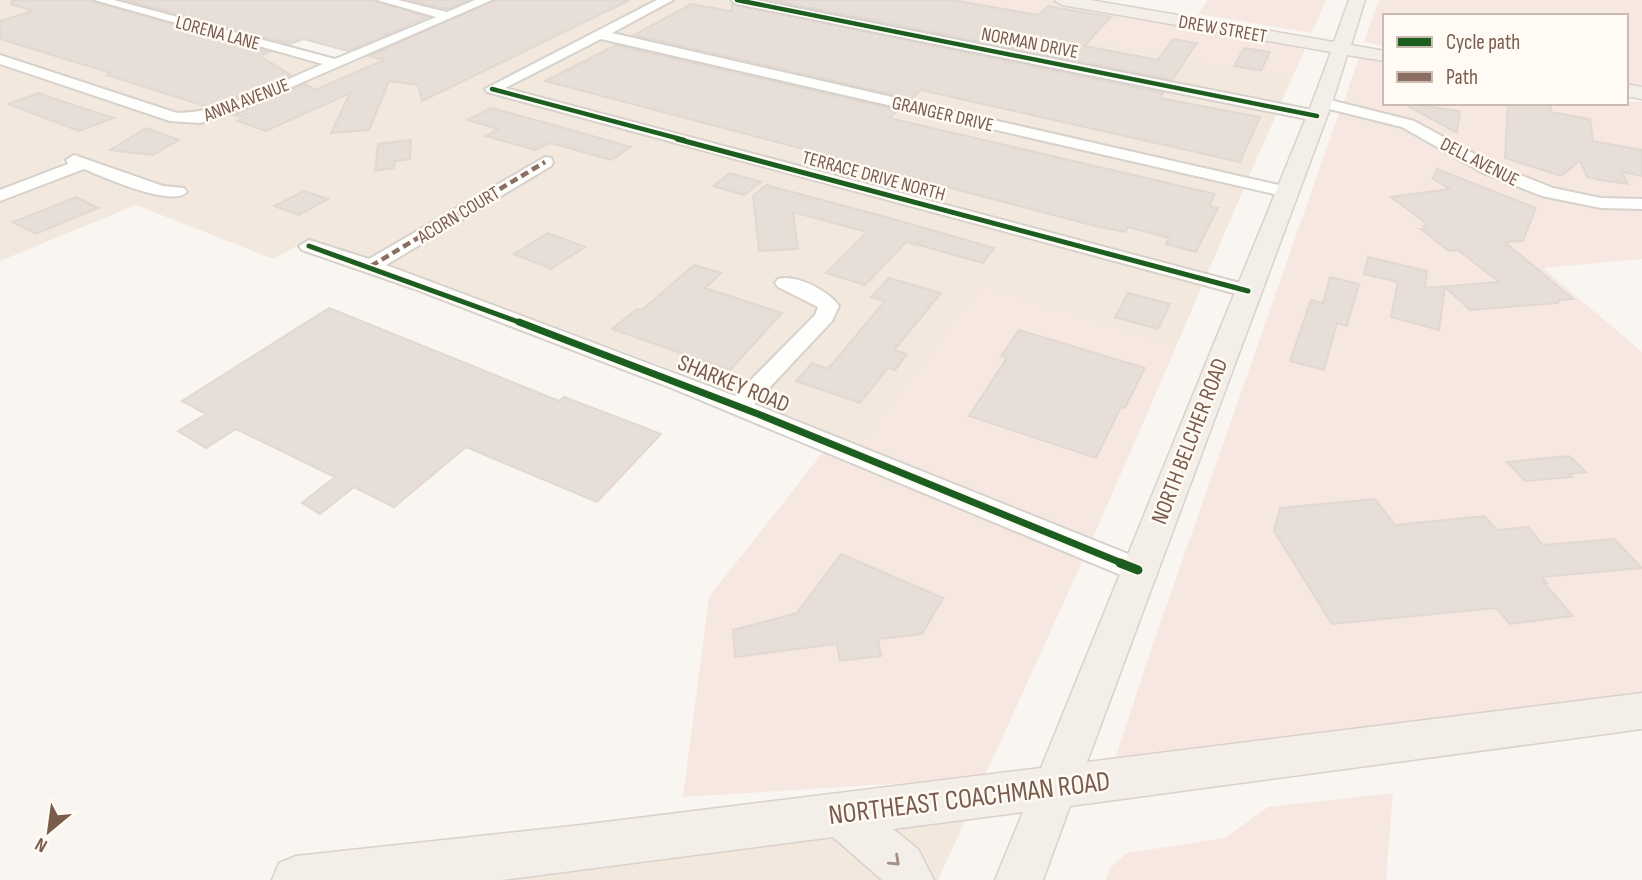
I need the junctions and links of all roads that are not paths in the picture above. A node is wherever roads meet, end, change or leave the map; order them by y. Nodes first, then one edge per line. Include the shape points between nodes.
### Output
1 (100, 0) edge
2 (383, 0) edge
3 (486, 0) edge
4 (667, 0) edge
5 (737, 0) edge
6 (1062, 0) edge
7 (1103, 0) edge
8 (1357, 0) edge
9 (449, 16) junction
10 (599, 34) junction
11 (1341, 45) junction
12 (1383, 48) edge
13 (1383, 56) edge
14 (0, 59) edge
15 (335, 64) junction
16 (1319, 109) junction
17 (545, 162) dead end
18 (178, 192) dead end
19 (1287, 192) junction
20 (0, 196) edge
21 (1642, 204) edge
22 (309, 246) dead end
23 (371, 266) junction
24 (785, 283) dead end
25 (1248, 291) junction
26 (740, 405) junction
27 (1138, 570) junction
28 (1642, 711) edge
29 (1055, 786) junction
30 (838, 813) junction
31 (296, 880) edge
32 (910, 880) edge
33 (1019, 880) edge

1 - 15 street, LORENA LANE
2 - 9 street
3 - 9 street, ANNA AVENUE
4 - 10 street
5 - 16 street, NORMAN DRIVE
6 - 11 main road, DREW STREET
7 - 11 main road, DREW STREET
8 - 11 main road, NORTH BELCHER ROAD
9 - 15 street, ANNA AVENUE
10 - 19 street, GRANGER DRIVE
10 - 25 street, TERRACE DRIVE NORTH via 492,89
11 - 12 main road, DREW STREET
11 - 13 main road, DREW STREET
11 - 16 main road, NORTH BELCHER ROAD
14 - 15 street, ANNA AVENUE via 187,119 224,111
16 - 19 main road, NORTH BELCHER ROAD
16 - 21 street, DELL AVENUE via 1408,124 1489,169 1548,192
17 - 23 street, ACORN COURT
18 - 20 street via 161,191 78,162
19 - 25 main road, NORTH BELCHER ROAD
22 - 23 street, SHARKEY ROAD
23 - 26 street, SHARKEY ROAD
24 - 26 street via 829,306 825,317
25 - 27 main road, NORTH BELCHER ROAD
26 - 27 street, SHARKEY ROAD
27 - 29 main road, NORTH BELCHER ROAD
28 - 29 main road, NORTHEAST COACHMAN ROAD
29 - 30 main road, NORTHEAST COACHMAN ROAD
29 - 33 main road, NORTH BELCHER ROAD
30 - 31 main road, NORTHEAST COACHMAN ROAD
30 -> 32 main road via 901,866

